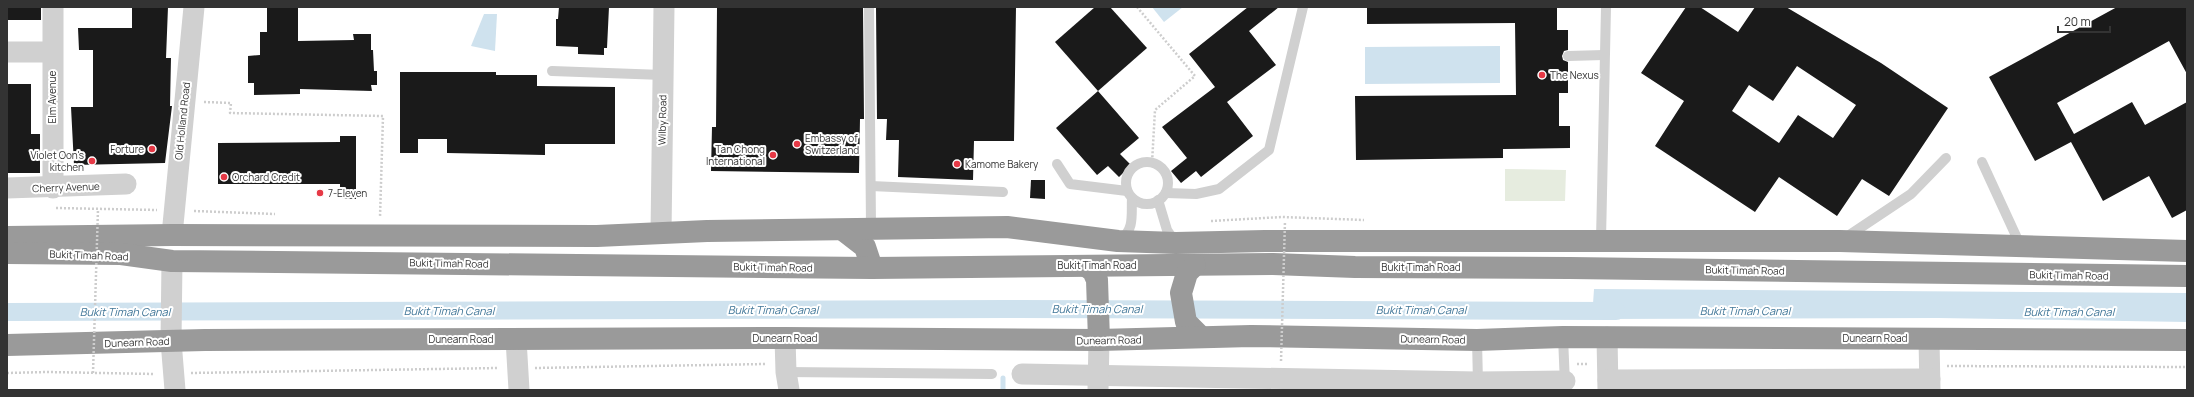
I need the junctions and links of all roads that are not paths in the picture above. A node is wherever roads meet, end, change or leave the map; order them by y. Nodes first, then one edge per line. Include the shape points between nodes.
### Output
1 (53, 7) edge
2 (194, 7) edge
3 (664, 7) edge
4 (869, 7) edge
5 (1303, 7) edge
6 (1606, 7) edge
7 (7, 52) edge
8 (52, 52) junction
9 (1604, 55) junction
10 (1568, 56) dead end
11 (552, 71) dead end
12 (663, 75) junction
13 (1946, 158) dead end
14 (1982, 162) dead end
15 (1057, 164) dead end
16 (126, 184) dead end
17 (871, 186) junction
18 (7, 188) edge
19 (1003, 192) dead end
20 (1130, 194) junction
21 (1162, 196) junction
22 (52, 198) junction
23 (871, 227) junction
24 (843, 230) junction
25 (661, 233) junction
26 (172, 235) junction
27 (7, 237) edge
28 (1601, 240) junction
29 (1118, 241) junction
30 (1551, 241) junction
31 (1840, 241) junction
32 (1176, 243) junction
33 (2025, 247) junction
34 (2187, 251) edge
35 (7, 253) edge
36 (1195, 265) junction
37 (1086, 266) junction
38 (872, 268) junction
39 (1570, 268) junction
40 (172, 271) junction
41 (2187, 276) edge
42 (171, 333) junction
43 (1201, 337) junction
44 (1563, 337) junction
45 (1607, 337) junction
46 (785, 338) junction
47 (516, 339) junction
48 (1929, 339) junction
49 (1100, 340) junction
50 (1477, 340) junction
51 (2187, 340) edge
52 (7, 345) edge
53 (992, 374) dead end
54 (1022, 374) dead end
55 (788, 381) edge
56 (1098, 382) edge
57 (1930, 384) edge
58 (1565, 385) edge
59 (1608, 385) edge
60 (1480, 386) edge
61 (175, 390) edge
62 (519, 390) edge

1 - 8 street, Elm Avenue
2 - 26 street, Old Holland Road
3 - 12 street, Wilby Road
4 - 17 lane
5 - 21 lane via 1269,150 1219,189 1196,194
6 - 9 lane
7 - 8 street
8 - 22 street, Elm Avenue
9 - 10 lane
9 - 28 lane
11 - 12 lane
12 - 25 street, Wilby Road
13 - 31 lane via 1911,194
14 - 33 lane via 2016,238
15 - 20 lane via 1070,184
16 - 22 street, Cherry Avenue
17 - 19 lane
17 - 23 lane
18 - 22 street, Cherry Avenue
20 - 21 lane via 1140,203 1150,203
20 - 21 lane via 1126,181 1128,172 1143,162 1160,167 1166,175 1169,183
20 - 29 lane via 1130,228 1128,234
21 - 32 lane via 1167,230
23 - 24 highway
23 - 29 highway via 1007,227
24 - 25 highway
24 - 38 highway via 865,247
25 - 26 highway via 597,236
26 - 27 highway
28 - 30 highway
28 - 31 highway
29 - 32 highway
30 - 32 highway
30 - 39 highway via 1562,250
31 - 33 highway
33 - 34 highway
35 - 40 highway, Bukit Timah Road via 121,254
36 - 37 highway, Bukit Timah Road
36 - 39 highway, Bukit Timah Road
36 - 43 highway via 1187,273 1181,293 1186,322
37 - 38 highway, Bukit Timah Road
37 - 49 highway via 1093,271 1096,280
38 - 40 highway, Bukit Timah Road
39 - 41 highway, Bukit Timah Road
40 - 42 street
42 - 47 highway, Dunearn Road
42 - 52 highway, Dunearn Road
42 - 61 street
43 - 49 highway, Dunearn Road
43 - 50 highway, Dunearn Road
44 - 45 highway, Dunearn Road
44 - 50 highway, Dunearn Road
44 - 58 lane
45 - 48 highway, Dunearn Road
45 - 59 street
46 - 47 highway, Dunearn Road
46 - 49 highway, Dunearn Road
46 - 55 street
47 - 62 street
48 - 51 highway, Dunearn Road
48 - 57 street
49 - 56 street
50 - 60 lane
53 - 55 lane
54 - 56 street
56 - 60 street
57 - 59 street
58 - 60 street

